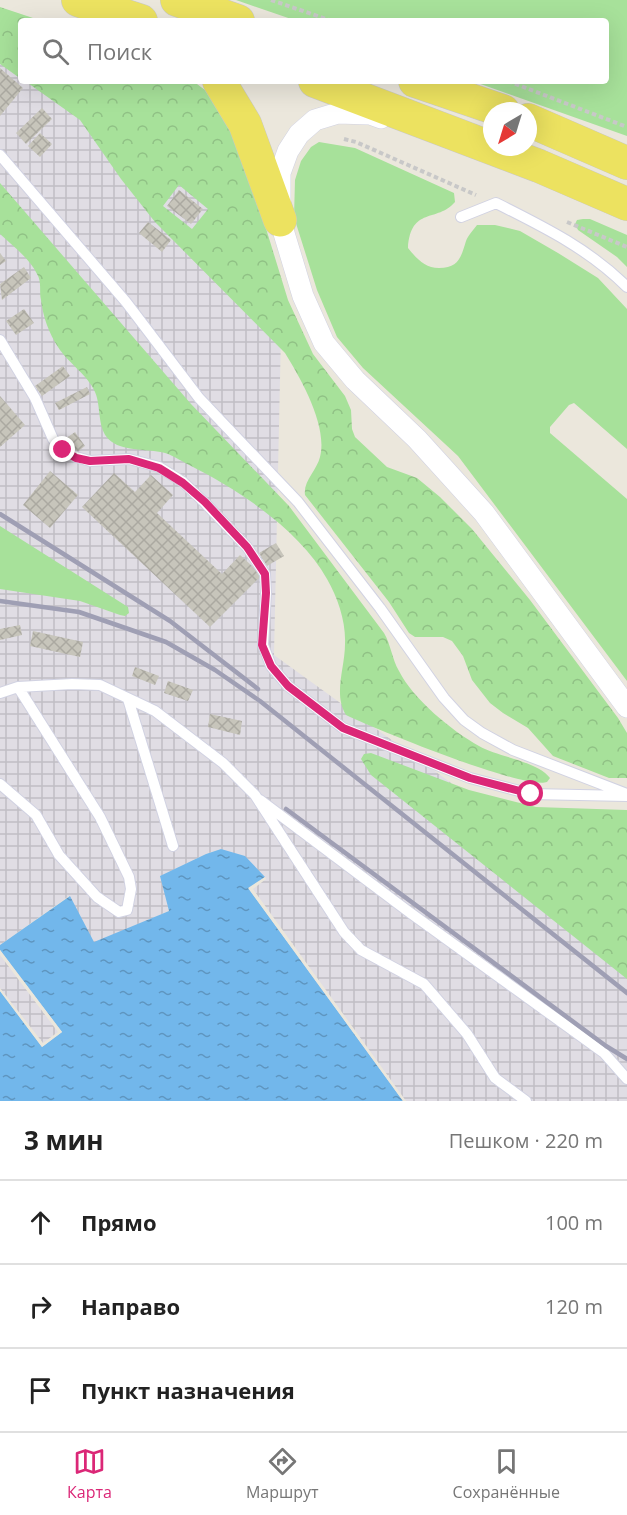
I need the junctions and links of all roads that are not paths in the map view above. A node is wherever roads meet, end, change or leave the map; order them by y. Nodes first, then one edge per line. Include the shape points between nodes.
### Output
1 (78, 0) edge
2 (177, 0) edge
3 (132, 18) edge
4 (229, 18) edge
5 (221, 84) edge
6 (323, 84) edge
7 (424, 84) edge
8 (483, 104) edge
9 (537, 124) edge
10 (0, 155) edge
11 (627, 163) edge
12 (538, 166) junction
13 (627, 204) edge
14 (461, 217) dead end
15 (280, 220) junction
16 (627, 287) edge
17 (0, 340) edge
18 (18, 687) junction
19 (0, 693) edge
20 (129, 699) junction
21 (627, 707) edge
22 (0, 784) edge
23 (255, 795) junction
24 (627, 795) edge
25 (173, 846) dead end
26 (627, 1079) edge
27 (526, 1101) edge

1 - 3 main road
2 - 4 main road
5 - 15 main road via 245,124
6 - 12 main road
7 - 8 main road
9 - 11 main road
10 - 24 lane via 126,302 200,398 298,502 464,720 513,750
12 - 13 main road
12 - 15 street via 512,166 370,114 338,113 315,120 288,151 280,173
14 - 16 lane via 496,204 566,240 607,267
15 - 21 street via 303,296 324,343 484,513
17 - 24 lane via 35,398 53,439 63,450 90,461 129,459 159,468 205,502 247,547 265,574 262,645 271,666 288,686 343,728 470,778 531,794
18 - 19 lane
18 - 20 lane via 100,685
18 - 22 lane via 100,817 129,877 127,910 119,912 97,897 59,855 36,815
20 - 23 lane via 155,711 222,763
20 - 25 lane
23 - 26 lane via 604,1053
23 - 27 lane via 344,932 361,950 424,984 467,1034 495,1078

